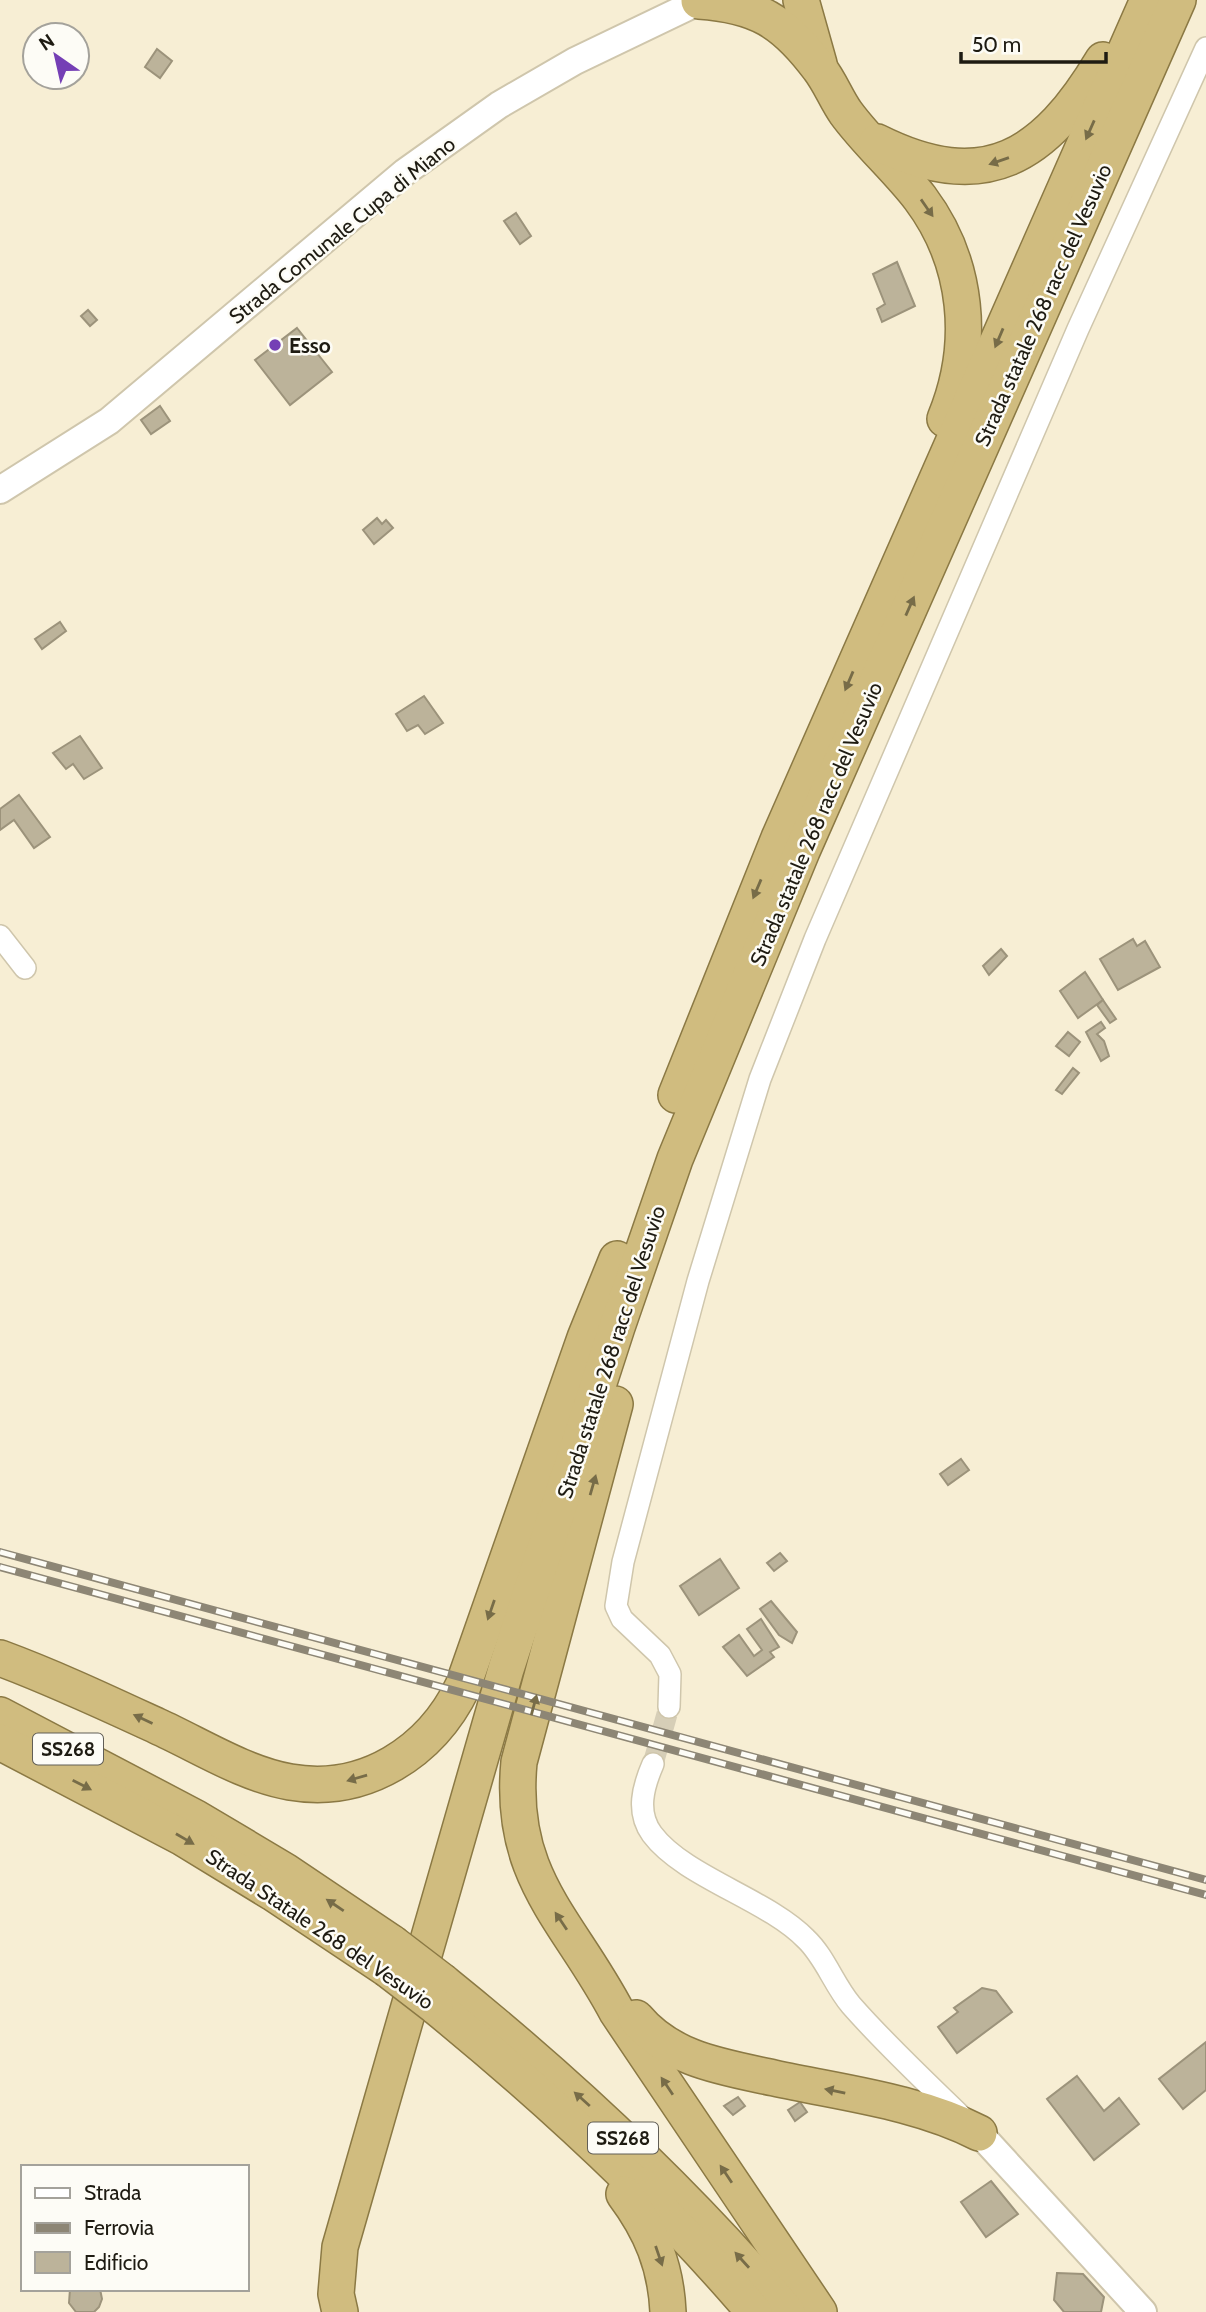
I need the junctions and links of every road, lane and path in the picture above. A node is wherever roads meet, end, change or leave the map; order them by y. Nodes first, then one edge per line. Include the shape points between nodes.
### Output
1 (772, 0) edge
2 (1132, 0) edge
3 (1148, 0) edge
4 (1178, 0) edge
5 (700, 1) edge
6 (801, 11) edge
7 (1206, 48) edge
8 (866, 137) junction
9 (0, 490) edge
10 (866, 640) junction
11 (0, 936) edge
12 (25, 968) dead end
13 (729, 1029) junction
14 (622, 1247) junction
15 (0, 1658) edge
16 (506, 1668) junction
17 (669, 1707) tunnel mouth
18 (0, 1715) edge
19 (0, 1742) edge
20 (653, 1764) tunnel mouth
21 (389, 1956) junction
22 (598, 1977) junction
23 (439, 1994) junction
24 (931, 2087) junction
25 (901, 2105) junction
26 (979, 2133) junction
27 (340, 2247) junction
28 (315, 2312) edge
29 (340, 2312) edge
30 (668, 2312) edge
31 (754, 2312) edge
32 (787, 2312) edge
33 (819, 2312) edge
34 (1143, 2312) edge

1 - 6 highway
2 -> 8 highway via 1084,91 1058,122 1008,159 981,167 947,167 918,162
3 -> 10 highway, Strada statale 268 racc del Vesuvio
13 -> 4 highway, Strada statale 268 racc del Vesuvio via 802,851
5 - 6 highway
5 - 9 street, Strada Comunale Cupa di Miano via 575,61 499,105 405,172 109,421
6 - 8 highway via 820,68
7 - 17 street via 820,926 760,1079 695,1295 623,1562 616,1606 622,1619 660,1655 670,1674
8 -> 10 highway via 943,230 957,269 964,311 961,361 948,411 890,560
10 -> 14 highway, Strada statale 268 racc del Vesuvio via 738,934
11 - 12 street
13 - 16 highway, Strada statale 268 racc del Vesuvio via 702,1087 662,1198
22 -> 13 highway via 534,1876 518,1818 519,1762 652,1271
14 -> 15 highway via 585,1338 463,1686 445,1719 410,1754 354,1780 323,1785 289,1782 254,1771
14 - 16 highway, Strada statale 268 racc del Vesuvio via 527,1569
16 - 27 highway, Strada statale 268 racc del Vesuvio
21 -> 18 highway, Strada Statale 268 del Vesuvio / SS268 via 285,1871 136,1784
19 -> 21 highway, Strada Statale 268 del Vesuvio / SS268 via 183,1838
20 - 24 street via 641,1808 650,1832 666,1850 807,1939 849,2003
21 - 23 highway, Strada Statale 268 del Vesuvio / SS268, bridge
25 -> 22 highway via 707,2064 672,2050 648,2032
33 -> 22 highway
23 -> 30 highway via 499,2074 622,2192 655,2245 667,2288
23 - 31 highway, Strada Statale 268 del Vesuvio / SS268 via 498,2058 689,2238
32 -> 23 highway, Strada Statale 268 del Vesuvio / SS268 via 653,2166 582,2099
24 - 25 highway via 930,2096 922,2103
24 - 26 street
25 - 26 highway via 954,2120
26 - 34 street
27 - 28 highway
27 - 29 highway, Strada statale 268 racc del Vesuvio via 336,2294

